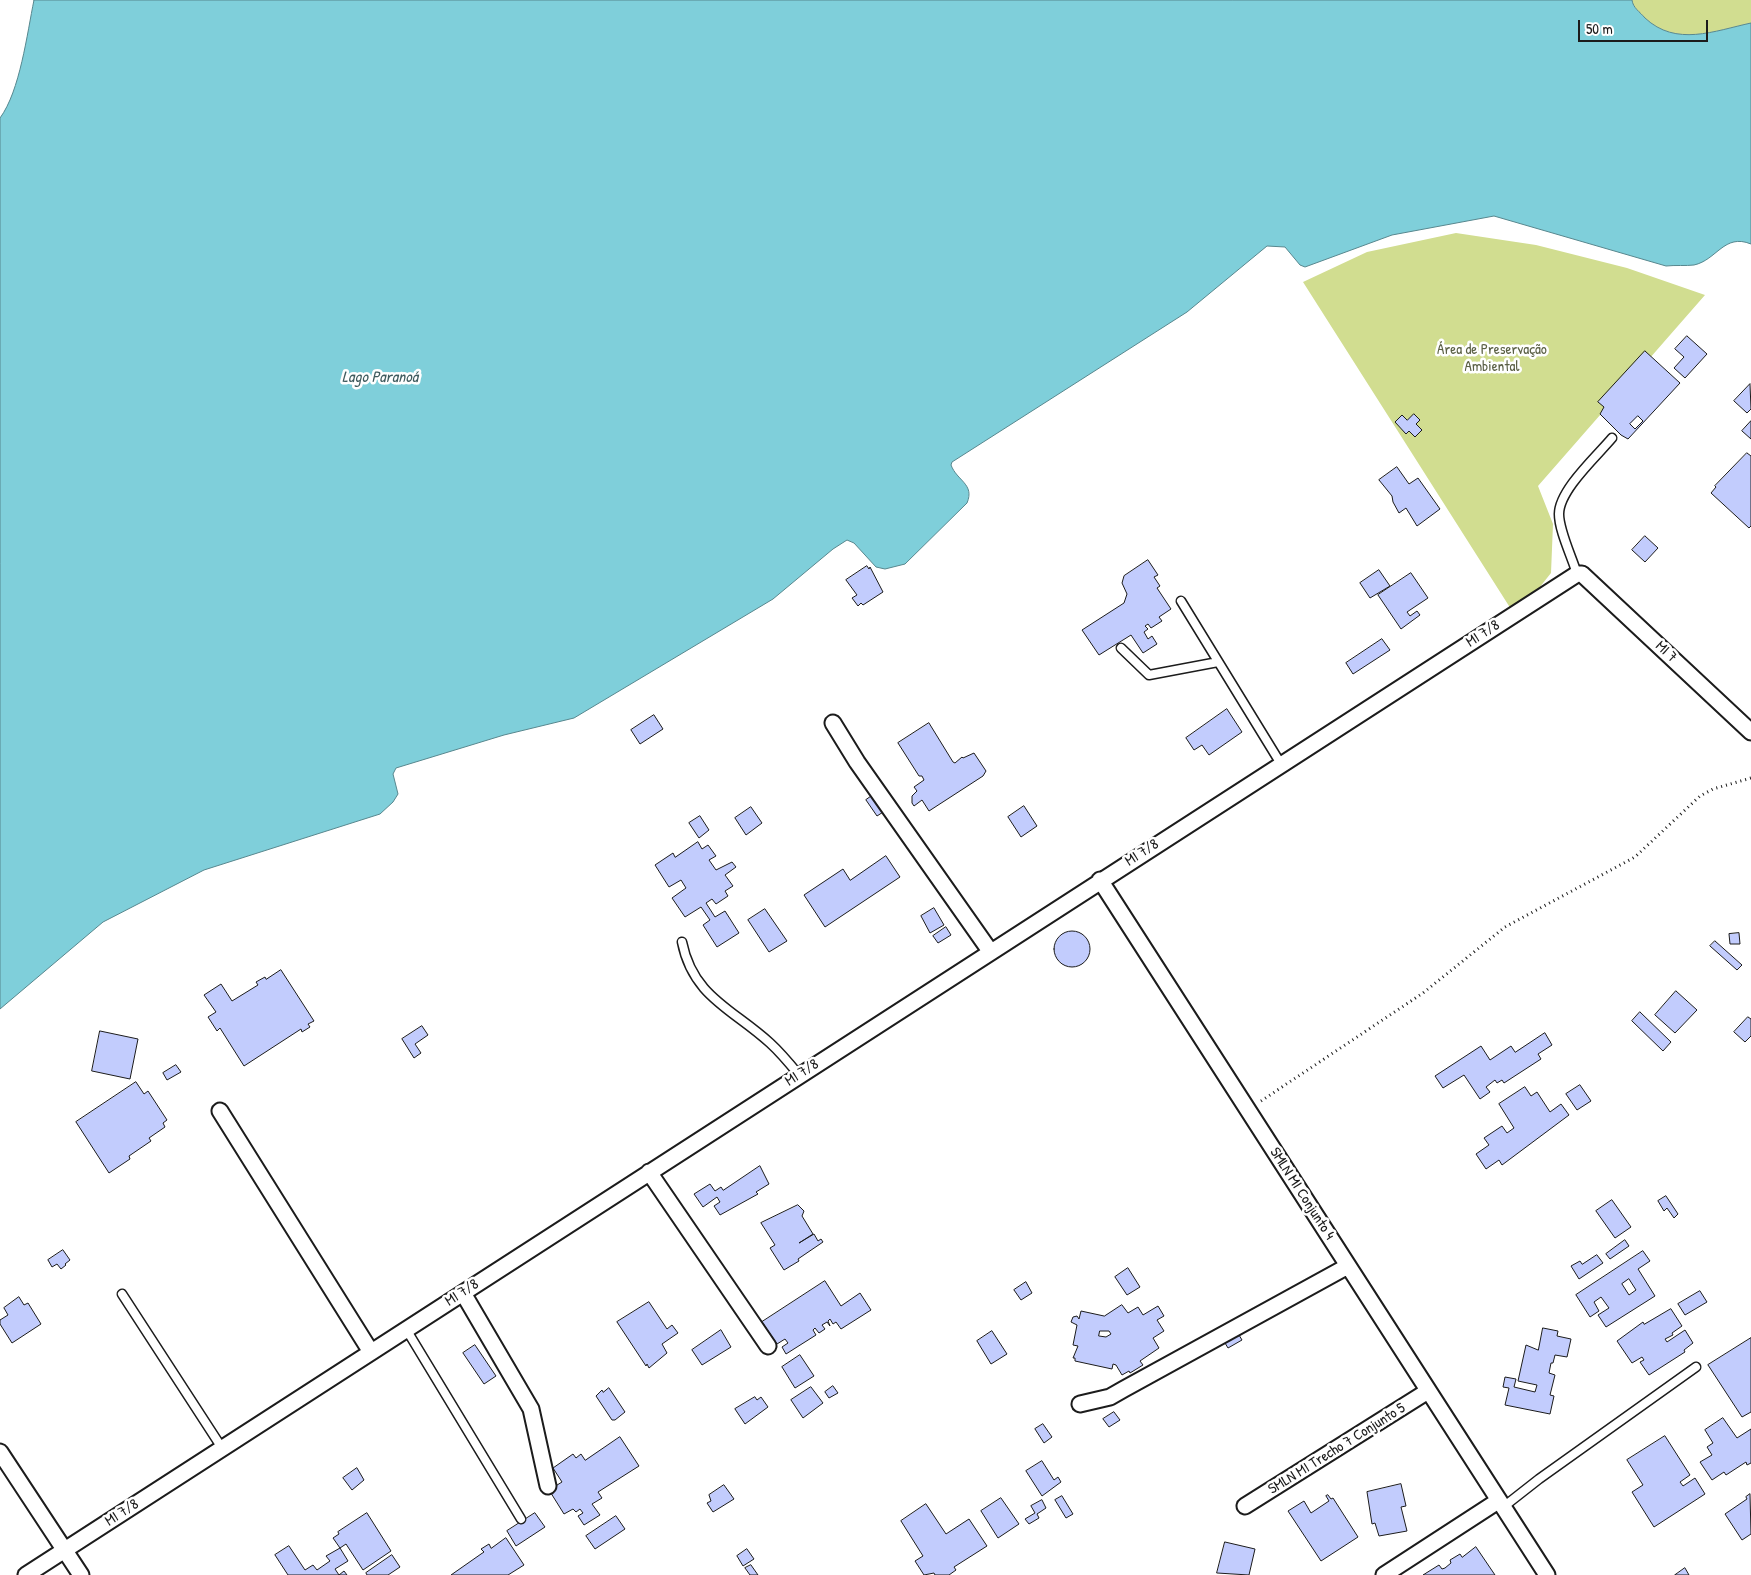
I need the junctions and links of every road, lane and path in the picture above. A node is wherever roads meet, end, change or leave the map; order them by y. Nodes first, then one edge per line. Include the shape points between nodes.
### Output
1 (1612, 438) dead end
2 (1578, 574) junction
3 (1181, 601) dead end
4 (1121, 648) dead end
5 (1218, 662) junction
6 (833, 723) dead end
7 (1751, 732) edge
8 (1281, 764) junction
9 (1751, 778) edge
10 (1100, 880) junction
11 (682, 942) dead end
12 (990, 951) junction
13 (799, 1075) junction
14 (1248, 1110) junction
15 (220, 1112) dead end
16 (649, 1172) junction
17 (1348, 1266) junction
18 (463, 1292) junction
19 (122, 1294) dead end
20 (406, 1329) junction
21 (768, 1346) dead end
22 (371, 1352) junction
23 (1696, 1367) dead end
24 (1428, 1391) junction
25 (1080, 1404) dead end
26 (222, 1448) junction
27 (0, 1452) edge
28 (548, 1486) dead end
29 (1500, 1504) junction
30 (1245, 1506) dead end
31 (521, 1519) dead end
32 (65, 1550) junction
33 (26, 1575) edge
34 (81, 1575) edge
35 (1384, 1575) edge
36 (1547, 1575) edge

1 - 2 lane via 1565,493 1560,507 1560,519
2 - 7 street, MI 7
2 - 8 street, MI 7/8
3 - 5 lane
4 - 5 lane via 1149,675
5 - 8 lane
6 - 12 street
8 - 10 street, MI 7/8
9 - 14 path via 1700,796 1635,857 1505,927 1423,993
10 - 12 street, MI 7/8
10 - 14 street, SMLN MI Conjunto 4
11 - 13 lane via 685,959 694,978 710,997 770,1043
12 - 13 street, MI 7/8
13 - 16 street, MI 7/8
14 - 17 street, SMLN MI Conjunto 4
15 - 22 street
16 - 18 street, MI 7/8
16 - 21 street
17 - 24 street, SMLN MI Conjunto 4
17 - 25 street via 1110,1397
18 - 20 street, MI 7/8
18 - 28 street via 531,1409
19 - 26 lane
20 - 22 street, MI 7/8
20 - 31 lane
22 - 26 street, MI 7/8
23 - 29 lane
24 - 29 street, SMLN MI Conjunto 4
24 - 30 street, SMLN MI Trecho 7 Conjunto 5
26 - 32 street, MI 7/8
27 - 32 street
29 - 35 street
29 - 36 street, SMLN MI Conjunto 4
32 - 33 street, MI 7/8
32 - 34 street

